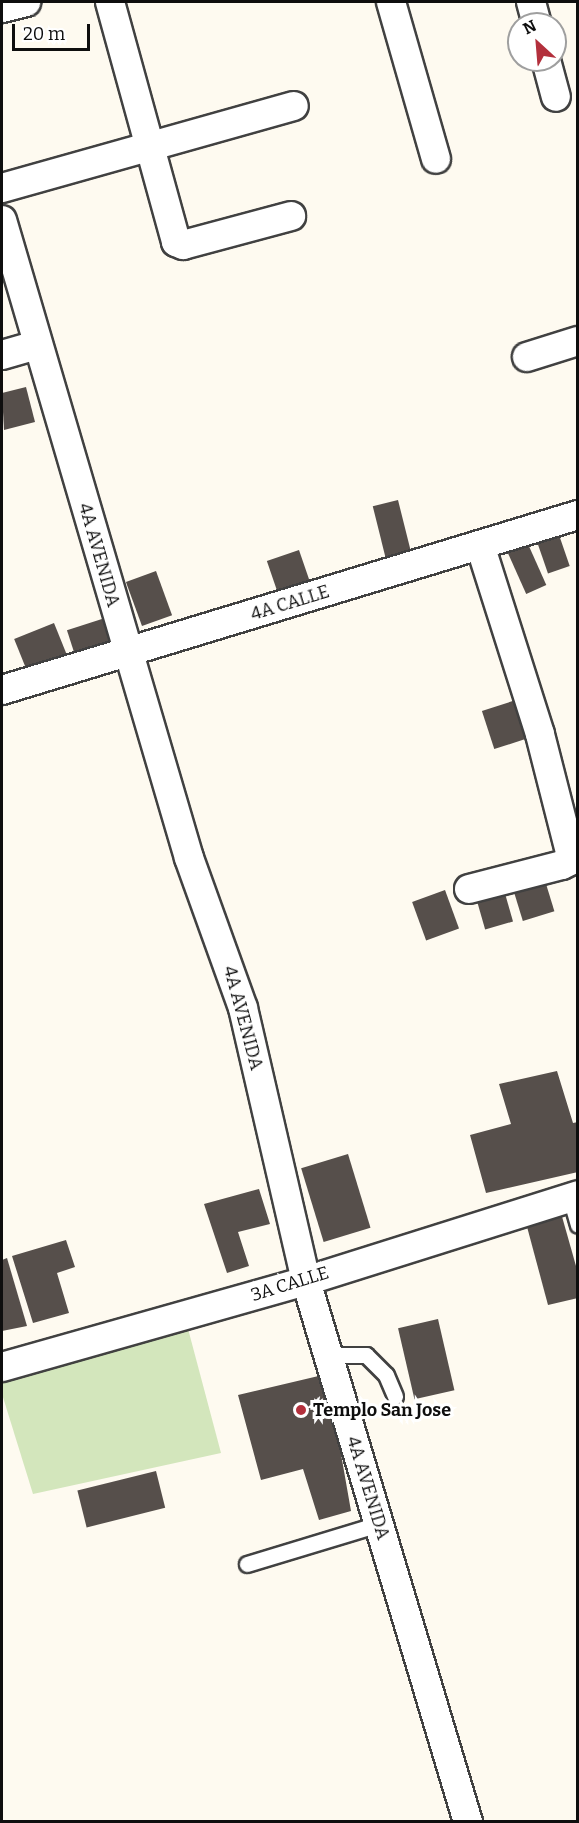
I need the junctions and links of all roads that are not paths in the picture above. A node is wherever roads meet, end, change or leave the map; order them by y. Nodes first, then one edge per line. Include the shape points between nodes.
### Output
1 (26, 2) edge
2 (110, 2) edge
3 (391, 2) edge
4 (2, 8) edge
5 (549, 72) edge
6 (556, 97) dead end
7 (294, 106) dead end
8 (152, 146) junction
9 (436, 159) dead end
10 (2, 188) edge
11 (291, 216) dead end
12 (3, 233) edge
13 (578, 341) edge
14 (38, 345) junction
15 (2, 355) edge
16 (527, 357) dead end
17 (578, 515) edge
18 (480, 545) junction
19 (128, 653) junction
20 (2, 690) edge
21 (469, 889) dead end
22 (574, 1196) edge
23 (578, 1225) edge
24 (306, 1281) junction
25 (328, 1355) junction
26 (2, 1367) edge
27 (394, 1396) dead end
28 (379, 1524) junction
29 (247, 1564) dead end
30 (468, 1821) edge

1 - 4 street
2 - 8 street
3 - 9 street
5 - 6 street
7 - 8 street
8 - 10 street
8 - 11 street via 179,245
12 - 14 street, 4A AVENIDA
13 - 16 street
14 - 15 street
14 - 19 street, 4A AVENIDA
17 - 18 street, 4A CALLE
18 - 19 street, 4A CALLE
18 - 21 street via 540,734 571,856 562,865
19 - 20 street, 4A CALLE
19 - 24 street, 4A AVENIDA via 189,858 243,1008
22 - 23 lane
22 - 24 street, 3A CALLE
24 - 25 street, 4A AVENIDA
24 - 26 street, 3A CALLE
25 - 27 lane via 366,1355 386,1376
25 - 28 street, 4A AVENIDA
28 - 29 lane
28 - 30 street, 4A AVENIDA

